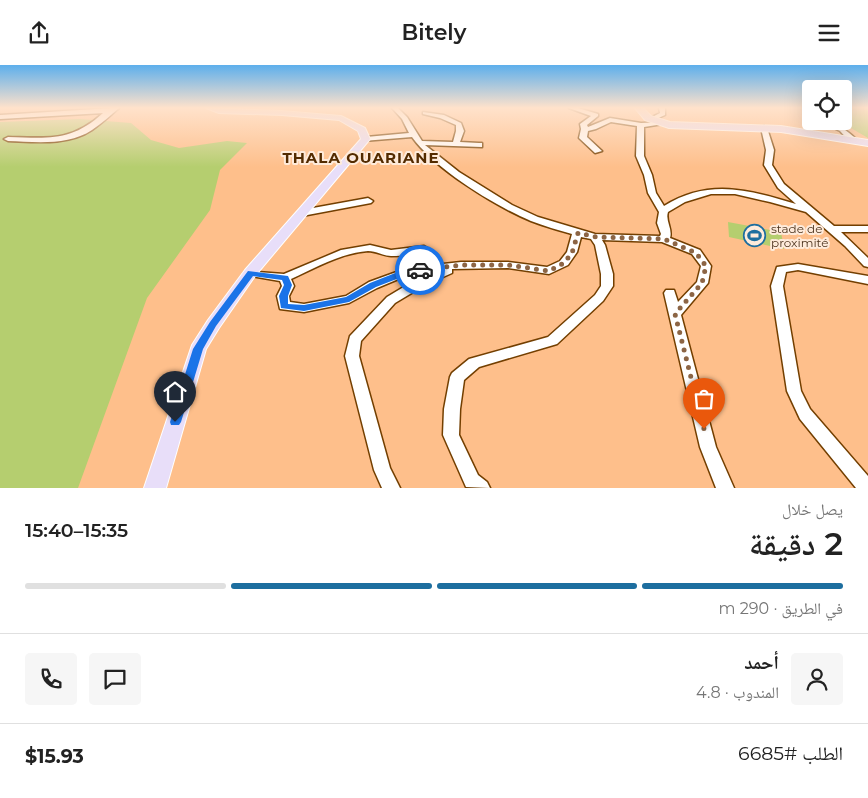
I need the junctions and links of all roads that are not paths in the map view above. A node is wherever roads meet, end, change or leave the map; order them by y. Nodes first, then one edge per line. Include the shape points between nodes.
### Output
1 (90, 128) edge
2 (358, 128) edge
3 (410, 128) edge
4 (460, 128) edge
5 (595, 128) edge
6 (641, 128) edge
7 (755, 128) edge
8 (764, 128) junction
9 (585, 129) joint
10 (842, 130) edge
11 (414, 135) junction
12 (8, 139) dead end
13 (366, 139) junction
14 (853, 140) junction
15 (866, 142) edge
16 (421, 143) junction
17 (456, 144) junction
18 (479, 145) dead end
19 (598, 151) dead end
20 (368, 201) dead end
21 (809, 210) junction
22 (663, 212) junction
23 (302, 213) junction
24 (831, 229) junction
25 (868, 229) edge
26 (578, 233) junction
27 (596, 237) junction
28 (664, 239) junction
29 (424, 249) dead end
30 (868, 264) edge
31 (461, 265) junction
32 (250, 273) junction
33 (285, 278) junction
34 (868, 281) edge
35 (670, 293) dead end
36 (675, 314) junction
37 (155, 488) edge
38 (391, 488) edge
39 (481, 488) edge
40 (725, 488) edge
41 (867, 488) edge

1 - 12 street via 73,137 60,139
2 - 13 main road
3 - 11 street
4 - 17 street
5 - 9 street
6 - 22 street via 640,156 652,193
7 - 8 main road
8 - 14 main road
8 - 21 street via 770,150 768,165 773,175
9 - 19 street via 584,141
10 - 14 street
11 - 13 street
11 - 16 street
13 - 23 main road
14 - 15 main road
16 - 17 street
16 - 26 street via 456,174 509,207
17 - 18 street
20 - 23 street
21 - 22 street via 751,195 711,191 672,204
21 - 24 street
22 - 28 street via 660,220 666,234
23 - 32 main road
24 - 25 street
24 - 30 street
26 - 27 street
26 - 31 street via 572,253 564,263 549,271 508,265
27 - 28 street
27 - 39 street via 607,274 607,286 599,298 552,341 474,363 457,377 451,435 472,481
28 - 36 street via 696,253 706,266 702,283
29 - 33 street via 391,253 370,249 345,253
31 - 33 street via 406,272 349,299 304,308 284,306 283,296 288,285
31 - 38 street via 421,282 391,300 355,339 352,356 382,470
32 - 33 street
32 - 37 main road via 198,349
34 - 41 street via 798,267 781,269 777,285 794,391 805,414
35 - 36 street
36 - 40 street via 708,447

